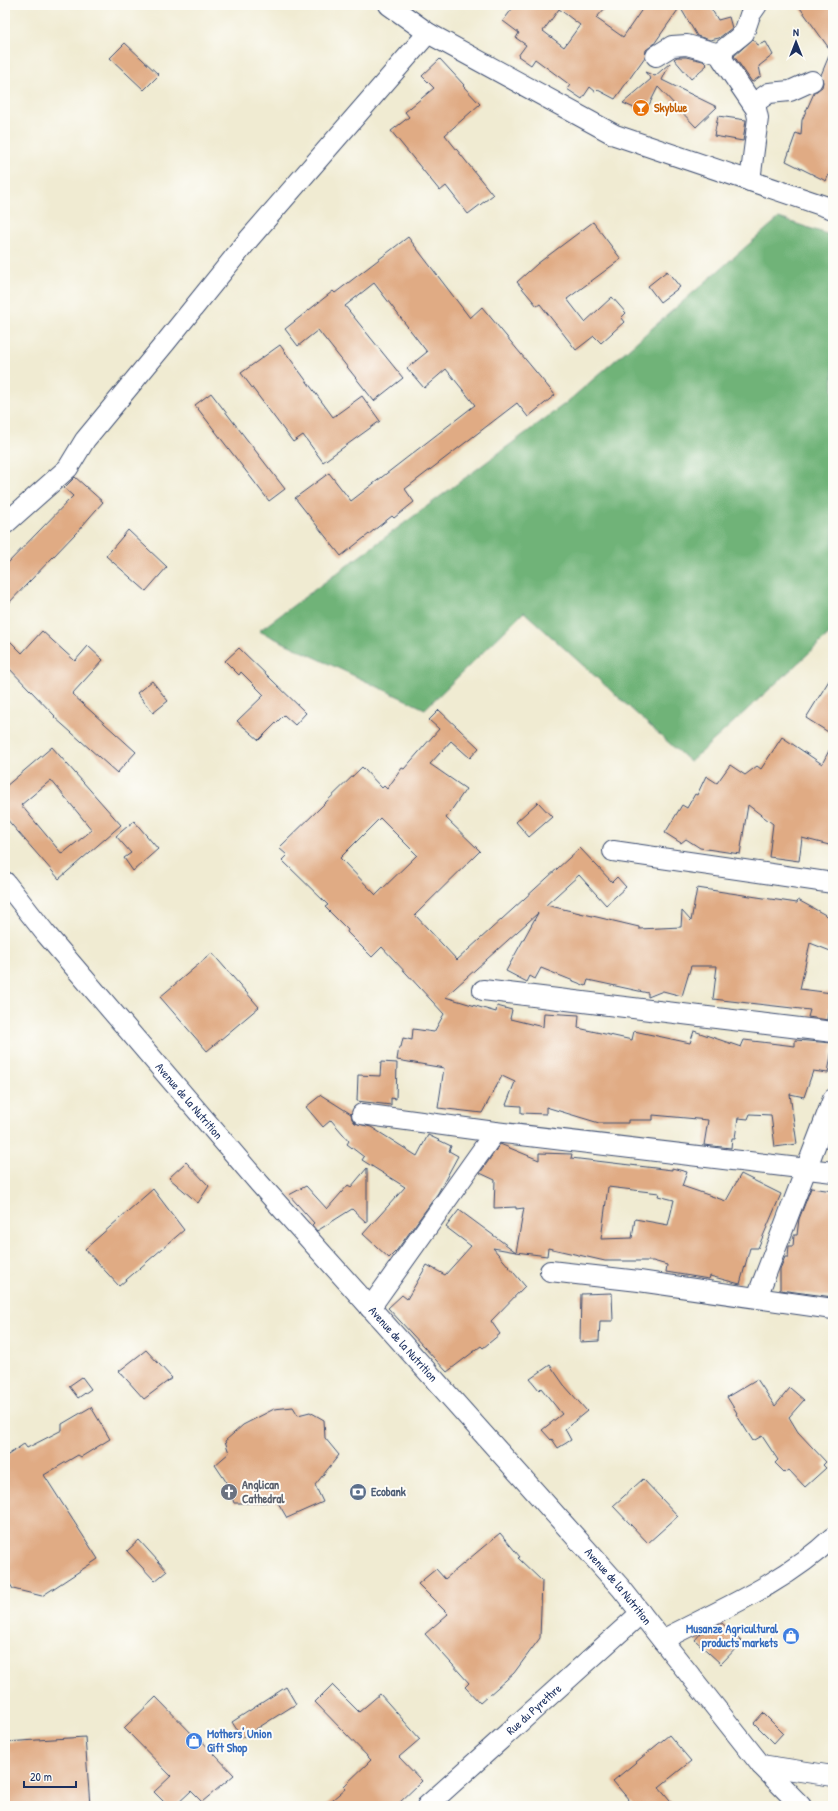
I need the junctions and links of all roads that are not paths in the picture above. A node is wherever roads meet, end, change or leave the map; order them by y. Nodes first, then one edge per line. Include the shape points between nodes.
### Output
1 (757, 5) edge
2 (397, 7) edge
3 (428, 34) junction
4 (723, 55) junction
5 (656, 56) dead end
6 (812, 81) dead end
7 (753, 104) junction
8 (750, 181) junction
9 (833, 209) edge
10 (5, 524) edge
11 (613, 851) dead end
12 (5, 882) edge
13 (833, 883) edge
14 (483, 990) dead end
15 (833, 1032) edge
16 (833, 1099) edge
17 (362, 1114) dead end
18 (495, 1132) junction
19 (805, 1168) junction
20 (833, 1172) edge
21 (550, 1271) dead end
22 (757, 1298) junction
23 (370, 1308) junction
24 (833, 1309) edge
25 (833, 1537) edge
26 (641, 1614) junction
27 (662, 1640) junction
28 (761, 1765) junction
29 (833, 1776) edge
30 (427, 1806) edge
31 (801, 1806) edge

1 - 4 street via 750,15 744,33 723,50
2 - 3 street
3 - 8 street via 615,135
3 - 10 street via 249,239 85,440 68,468
4 - 5 street via 687,45 672,46
4 - 7 street via 722,59
6 - 7 street via 790,91 769,93
7 - 8 street via 758,118
8 - 9 street
11 - 13 street
12 - 23 street, Avenue de la Nutrition via 46,934 249,1171
14 - 15 street
16 - 19 street
17 - 18 street
18 - 19 street
18 - 23 street
19 - 20 street
19 - 22 street
21 - 22 street
22 - 24 street
23 - 26 street, Avenue de la Nutrition via 616,1582
25 - 27 street via 772,1583
26 - 27 street, Avenue de la Nutrition
26 - 30 street, Rue du Pyrethre
27 - 28 street, Avenue de la Nutrition
28 - 29 street
28 - 31 street, Avenue de la Nutrition

